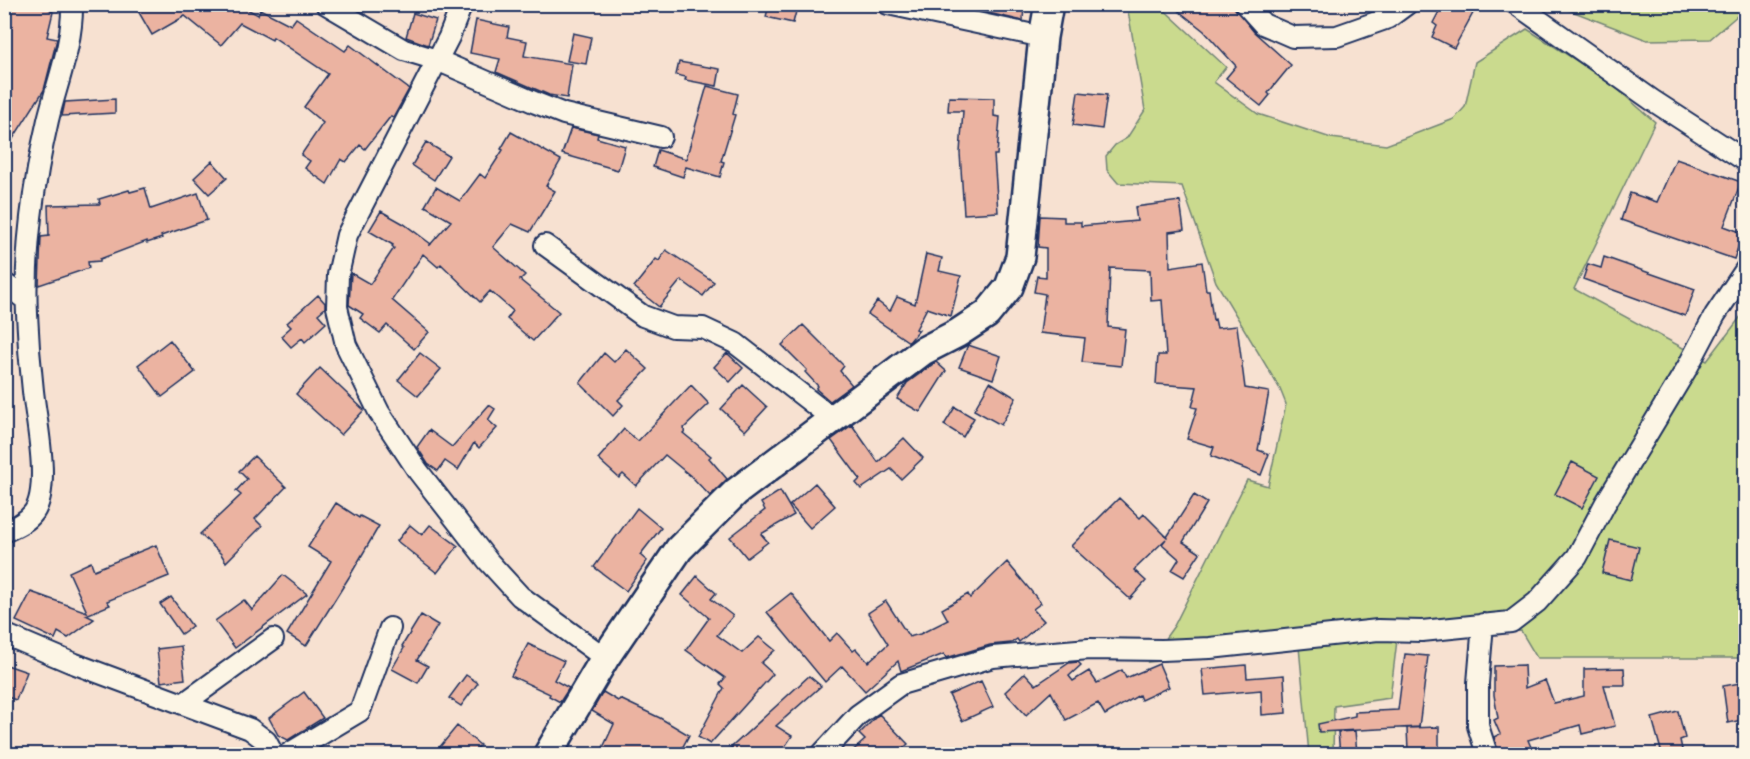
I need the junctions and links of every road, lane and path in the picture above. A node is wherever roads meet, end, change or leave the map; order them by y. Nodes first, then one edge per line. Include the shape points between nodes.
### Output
1 (72, 4) edge
2 (326, 4) edge
3 (462, 4) edge
4 (888, 4) edge
5 (1049, 4) edge
6 (1245, 4) edge
7 (1407, 4) edge
8 (1516, 4) edge
9 (1042, 37) junction
10 (437, 60) junction
11 (661, 137) dead end
12 (1746, 161) edge
13 (545, 245) dead end
14 (1746, 269) edge
15 (4, 283) edge
16 (26, 300) junction
17 (833, 419) junction
18 (4, 532) edge
19 (1483, 624) junction
20 (390, 628) dead end
21 (4, 634) edge
22 (273, 639) dead end
23 (605, 658) junction
24 (183, 704) junction
25 (273, 754) edge
26 (288, 754) edge
27 (548, 754) edge
28 (822, 754) edge
29 (1487, 754) edge

1 - 16 street via 73,26 48,121 30,229
2 - 10 street via 404,50
3 - 10 street
4 - 9 street
5 - 9 street
6 - 7 street via 1263,24 1293,38 1337,36 1388,18
8 - 12 street
9 - 17 street via 1020,257 1009,287 987,314 923,351
10 - 11 street via 564,114
10 - 23 street via 347,235 338,274 337,307 346,345 380,412 411,461 488,561 520,596
13 - 17 street via 643,316 673,327 704,328 735,343
14 - 19 street via 1715,315 1577,557 1537,602 1511,622
15 - 16 street
16 - 18 street via 41,448 41,492 34,511 20,525
17 - 23 street via 736,492 679,549
19 - 28 street via 1422,631 1378,630 1210,648 1089,649 993,657 901,684 858,715
19 - 29 street via 1478,726
20 - 26 street via 360,711
21 - 24 street
22 - 24 street
23 - 27 street
24 - 25 street via 250,729 266,741

